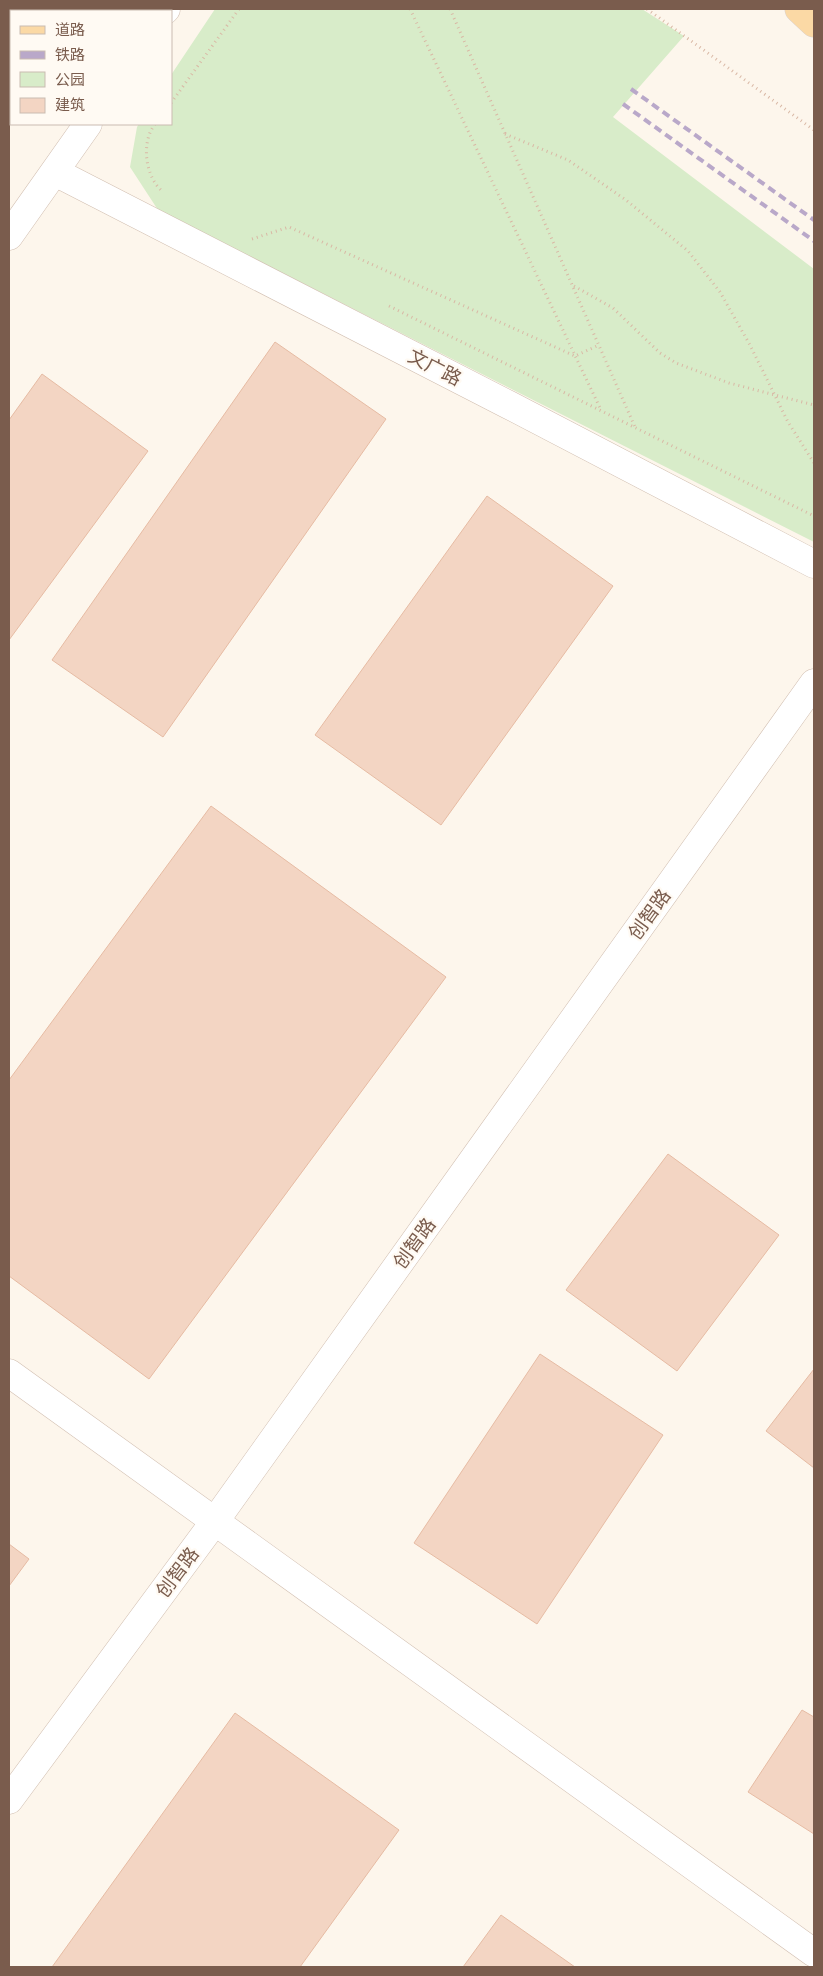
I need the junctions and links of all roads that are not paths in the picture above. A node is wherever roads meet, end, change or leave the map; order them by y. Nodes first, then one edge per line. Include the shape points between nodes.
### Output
1 (799, 9) edge
2 (814, 23) edge
3 (87, 125) edge
4 (55, 172) junction
5 (9, 236) edge
6 (814, 564) edge
7 (814, 683) edge
8 (9, 1373) edge
9 (215, 1521) junction
10 (9, 1800) edge
11 (814, 1953) edge

1 - 2 main road
3 - 4 street
4 - 5 street
4 - 6 street, 文广路
7 - 9 street, 创智路
8 - 9 street
9 - 10 street, 创智路
9 - 11 street

